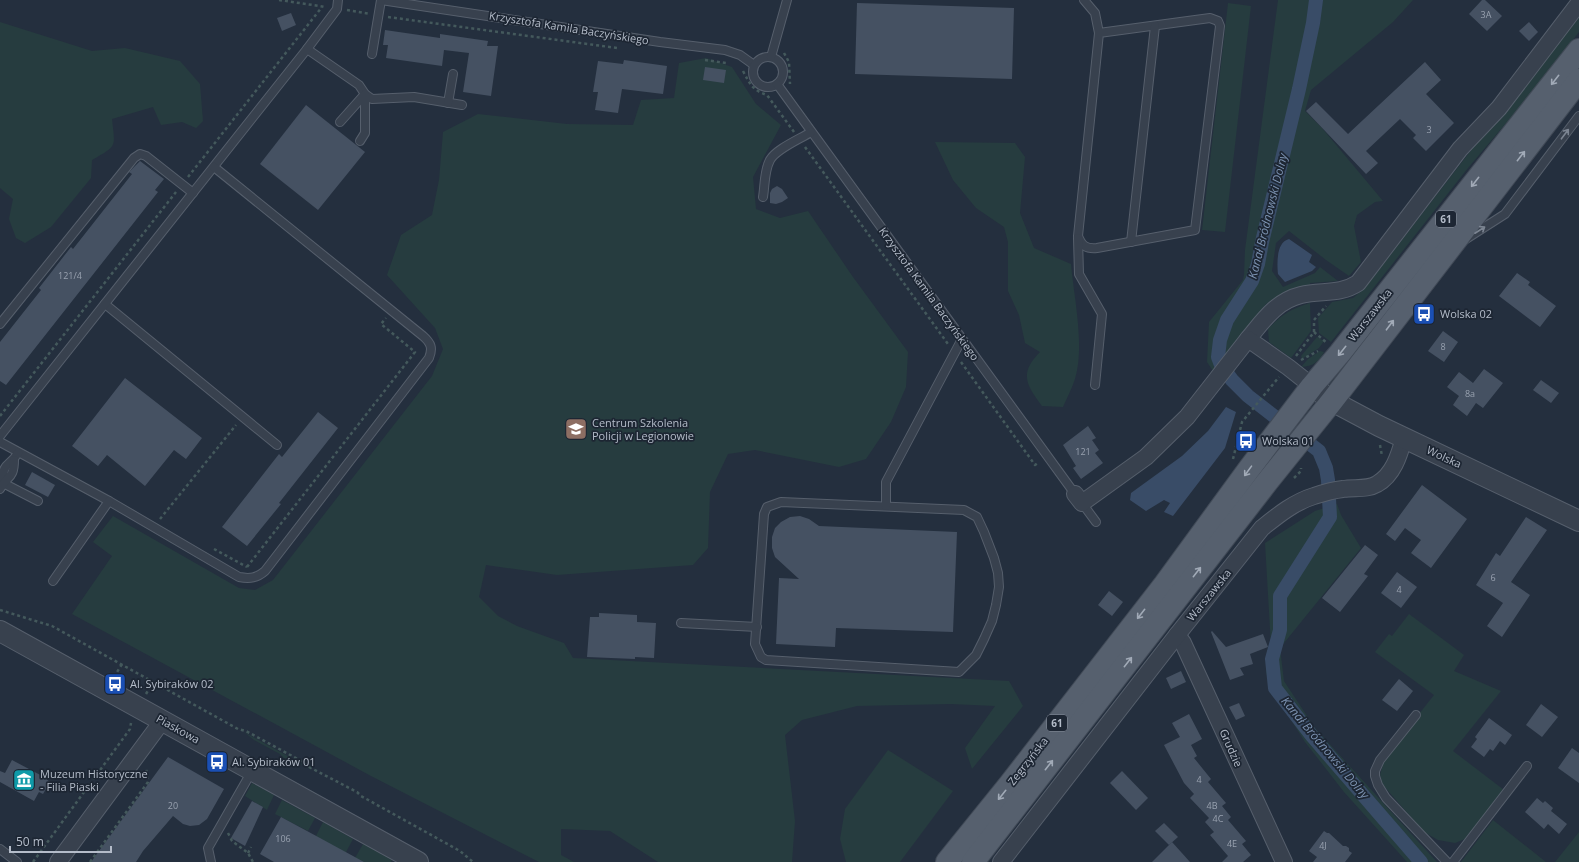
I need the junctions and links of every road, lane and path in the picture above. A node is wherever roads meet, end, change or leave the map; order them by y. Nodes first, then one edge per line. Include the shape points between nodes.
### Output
1 (279, 0) edge
2 (338, 0) edge
3 (381, 0) edge
4 (787, 0) edge
5 (1084, 0) edge
6 (1579, 3) edge
7 (322, 6) junction
8 (337, 9) junction
9 (378, 15) junction
10 (1155, 26) junction
11 (1099, 33) junction
12 (622, 48) dead end
13 (783, 48) dead end
14 (307, 49) junction
15 (1579, 50) edge
16 (372, 54) dead end
17 (771, 56) junction
18 (701, 59) dead end
19 (730, 64) dead end
20 (754, 65) junction
21 (740, 68) dead end
22 (452, 74) dead end
23 (1579, 80) edge
24 (777, 84) junction
25 (365, 94) junction
26 (786, 96) junction
27 (448, 102) junction
28 (462, 105) dead end
29 (774, 105) junction
30 (1579, 116) edge
31 (340, 122) dead end
32 (811, 132) junction
33 (799, 139) junction
34 (360, 141) dead end
35 (214, 167) junction
36 (182, 184) junction
37 (194, 193) junction
38 (764, 197) dead end
39 (1078, 236) junction
40 (1131, 242) junction
41 (1447, 251) junction
42 (105, 304) junction
43 (392, 310) junction
44 (1314, 320) dead end
45 (0, 324) edge
46 (1314, 332) junction
47 (962, 339) junction
48 (1243, 345) junction
49 (954, 353) junction
50 (1288, 367) junction
51 (1095, 385) dead end
52 (1312, 386) junction
53 (1332, 401) junction
54 (0, 416) edge
55 (243, 417) junction
56 (0, 436) edge
57 (1404, 438) junction
58 (0, 442) edge
59 (1378, 442) dead end
60 (277, 445) dead end
61 (16, 457) junction
62 (1048, 457) junction
63 (1234, 458) dead end
64 (1394, 466) junction
65 (1, 486) edge
66 (1078, 499) junction
67 (38, 501) dead end
68 (109, 501) junction
69 (886, 506) junction
70 (1579, 521) edge
71 (1096, 522) dead end
72 (154, 527) junction
73 (239, 577) junction
74 (53, 581) dead end
75 (1170, 593) junction
76 (0, 610) edge
77 (681, 622) dead end
78 (757, 627) junction
79 (0, 631) edge
80 (1177, 635) junction
81 (122, 664) junction
82 (153, 682) junction
83 (111, 683) dead end
84 (142, 697) dead end
85 (1416, 715) dead end
86 (131, 720) dead end
87 (163, 720) junction
88 (150, 763) dead end
89 (1527, 766) dead end
90 (252, 770) junction
91 (223, 822) junction
92 (251, 847) dead end
93 (0, 849) edge
94 (248, 853) junction
95 (16, 862) edge
96 (33, 862) edge
97 (58, 862) edge
98 (90, 862) edge
99 (211, 862) edge
100 (253, 862) edge
101 (418, 862) edge
102 (473, 862) edge
103 (947, 862) edge
104 (973, 862) edge
105 (1001, 862) edge
106 (1284, 862) edge
107 (1447, 862) edge
108 (1453, 862) edge

1 - 7 path
2 - 8 lane
3 - 9 lane
3 - 20 lane, Krzysztofa Kamila Baczyńskiego via 725,50 740,55
4 - 17 lane
5 - 11 lane via 1095,13
6 - 48 street via 1499,108 1460,150 1358,283 1339,291 1300,295 1283,302 1268,315
7 - 8 path
7 - 36 path
8 - 9 path
8 - 14 lane
9 - 12 path
9 - 16 lane
10 - 11 lane
10 - 40 lane
10 - 40 lane via 1210,18 1218,21 1220,26 1195,230
11 - 39 lane
13 - 26 path via 789,62 790,85 794,92
14 - 25 lane via 359,85
14 - 35 lane
15 -> 52 main road, Warszawska / 61
17 - 20 lane via 761,58
17 - 24 lane via 782,66 783,76
18 - 19 path
20 - 24 lane via 753,77 756,82 766,87
21 - 29 path via 750,86 767,95
22 - 27 lane
41 -> 23 main road, Warszawska / 61
24 - 26 lane, Krzysztofa Kamila Baczyńskiego
25 - 27 lane via 372,99 414,97
25 - 31 lane
25 - 34 lane via 365,133
26 - 29 path
26 - 32 lane, Krzysztofa Kamila Baczyńskiego
27 - 28 lane
29 - 33 path
41 -> 30 lane via 1505,214
32 - 33 lane
32 - 47 lane, Krzysztofa Kamila Baczyńskiego
33 - 38 lane via 776,152 770,159
33 - 49 path
35 - 37 lane
35 - 43 lane
36 - 37 lane
36 - 45 lane via 146,156 140,154 134,158
36 - 54 path
37 - 42 lane
39 - 40 lane via 1082,245 1088,248
39 - 51 lane via 1079,274 1102,314
53 -> 41 main road, Warszawska / 61
42 - 55 lane
42 - 56 lane
43 - 73 path via 381,324 415,352
43 - 73 lane via 430,342 432,351 429,358 266,571 250,579
44 - 46 path
46 - 50 path
46 - 50 path via 1327,343 1322,349
47 - 49 lane
47 - 62 lane, Krzysztofa Kamila Baczyńskiego
48 - 50 street
48 - 66 street via 1187,417 1151,452
49 - 62 path via 1035,465
49 - 69 lane via 886,482
50 - 52 street
50 - 63 path via 1242,422
52 - 53 street, Wolska
52 -> 75 main road, Warszawska / 61 via 1271,440
53 - 57 street, Wolska
75 -> 53 main road, Warszawska / 61
55 - 60 lane
55 - 72 path
57 - 64 street, Warszawska
57 - 70 street, Wolska
58 - 61 lane
59 - 64 path via 1382,451 1381,461
61 - 65 lane via 10,478
61 - 68 lane
62 - 66 lane, Krzysztofa Kamila Baczyńskiego
64 - 80 street, Warszawska via 1386,478 1376,485 1313,496 1277,516 1262,528
65 - 67 lane
66 - 71 lane, Krzysztofa Kamila Baczyńskiego
68 - 72 lane
68 - 74 lane
69 - 78 lane via 781,502 768,508 764,514
69 - 78 lane via 964,510 977,517 984,532 998,573 996,605 992,621 976,655 958,672 766,660 757,651
72 - 73 lane
75 -> 103 main road, Zegrzyńska / 61
104 -> 75 main road, Zegrzyńska / 61
76 - 81 path via 52,626
77 - 78 lane
79 - 87 street, Piaskowa
80 - 105 street
80 - 106 street, Grudzie via 1183,643
81 - 82 path
81 - 83 path
82 - 84 path
82 - 102 path via 306,763 308,767 325,777 357,792 460,851
85 - 107 lane via 1380,760 1375,776 1386,798
86 - 96 path via 130,729
87 - 90 street, Piaskowa
87 - 97 street
88 - 98 path via 146,767 148,782
89 - 108 lane
90 - 91 lane
90 - 101 street, Piaskowa
91 - 94 path via 232,841
91 - 99 lane via 208,848
92 - 94 path
93 - 95 lane
94 - 100 path

